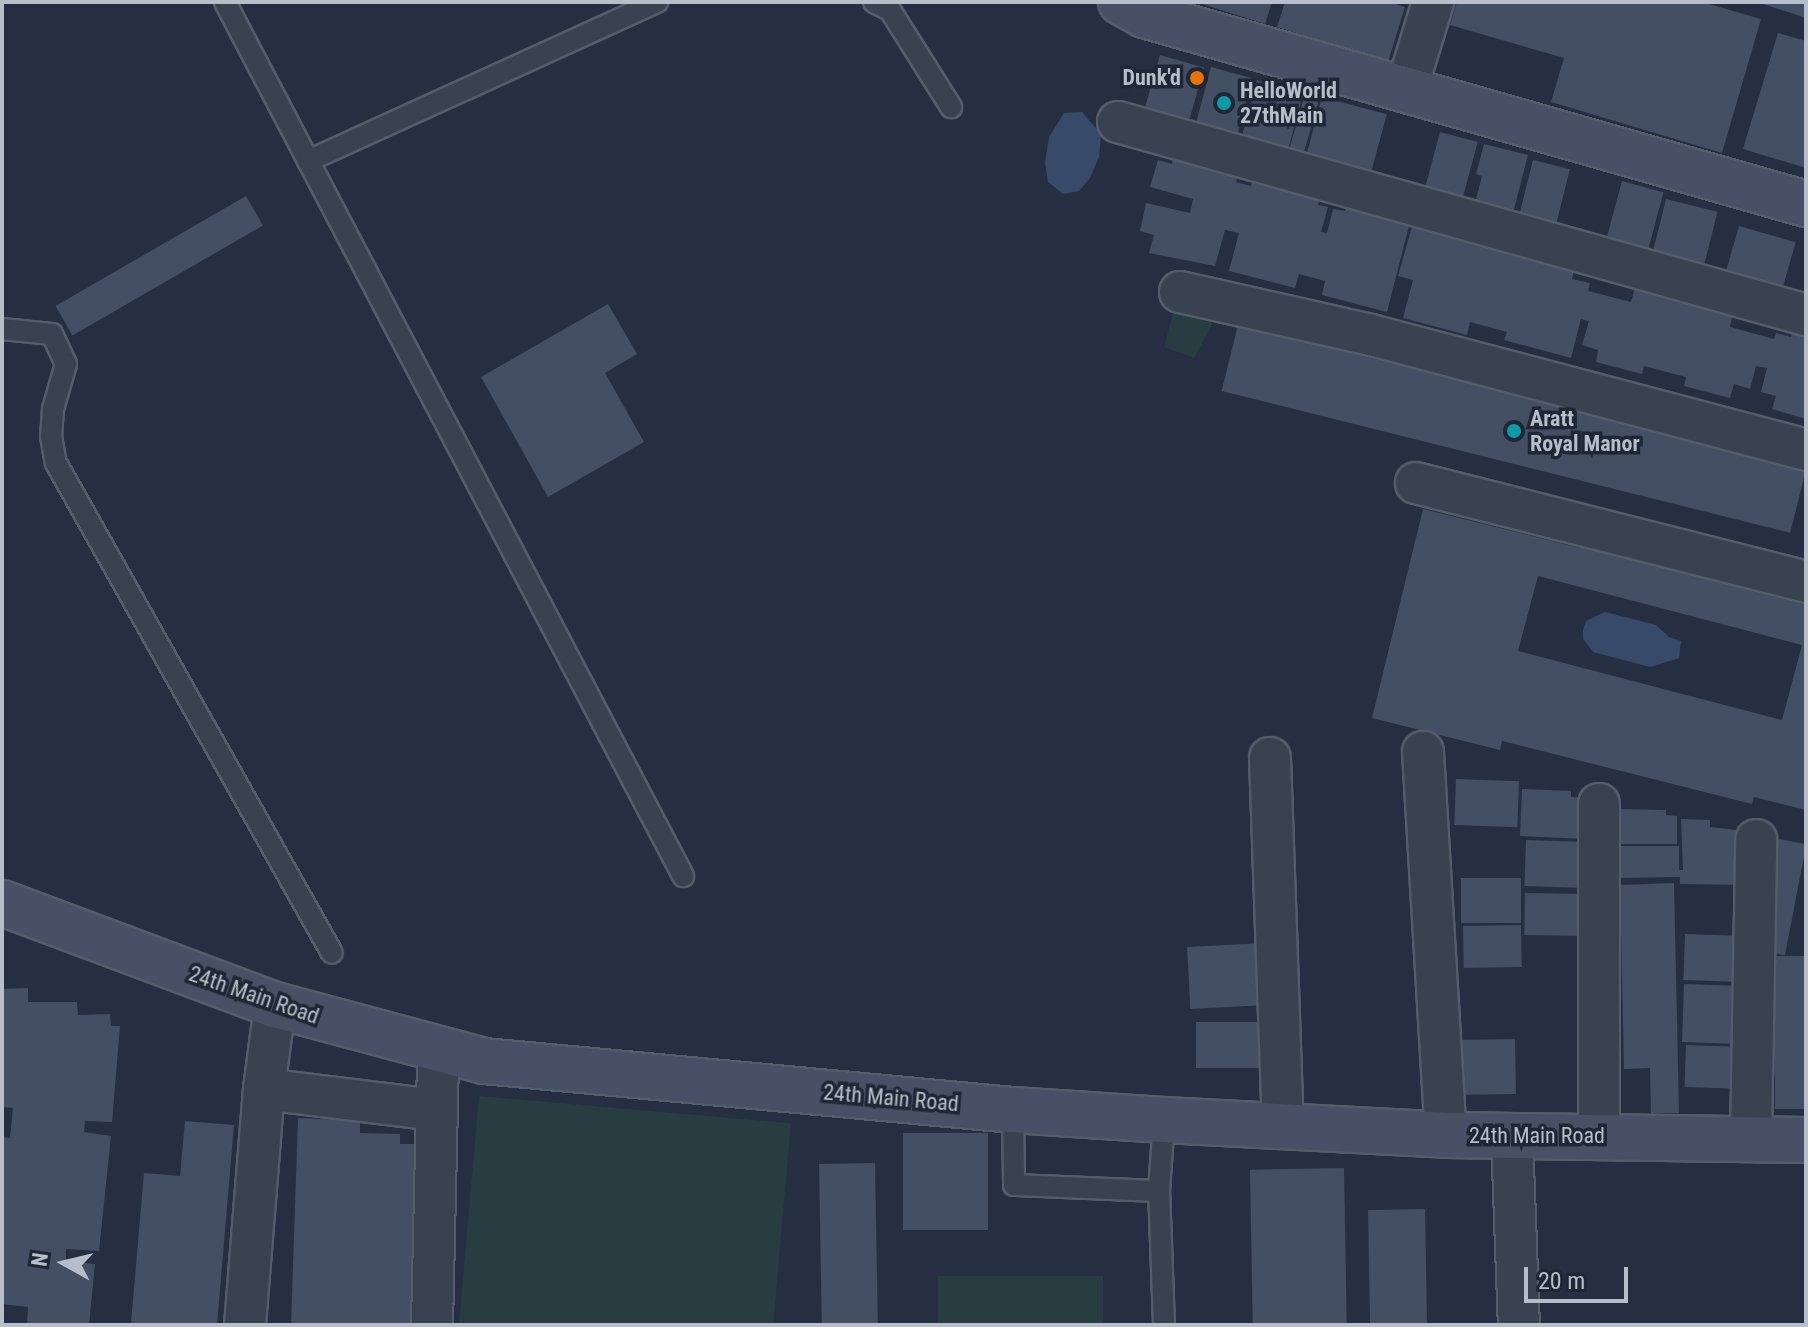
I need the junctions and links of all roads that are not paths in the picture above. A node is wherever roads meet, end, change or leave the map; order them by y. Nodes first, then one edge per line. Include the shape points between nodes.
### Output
1 (225, 2) edge
2 (657, 2) edge
3 (874, 2) edge
4 (1121, 2) edge
5 (1433, 2) edge
6 (1406, 90) junction
7 (951, 107) dead end
8 (1118, 122) dead end
9 (308, 161) junction
10 (1806, 204) edge
11 (1180, 292) dead end
12 (1806, 315) edge
13 (2, 329) edge
14 (1806, 450) edge
15 (1416, 483) dead end
16 (1806, 582) edge
17 (1423, 752) dead end
18 (1270, 758) dead end
19 (1599, 804) dead end
20 (1756, 840) dead end
21 (683, 876) dead end
22 (2, 903) edge
23 (332, 953) dead end
24 (275, 1005) junction
25 (438, 1051) junction
26 (264, 1089) junction
27 (436, 1110) junction
28 (1013, 1110) junction
29 (1164, 1120) junction
30 (1283, 1127) junction
31 (1446, 1135) junction
32 (1599, 1136) junction
33 (1512, 1137) junction
34 (1751, 1139) junction
35 (1806, 1140) edge
36 (1159, 1191) junction
37 (245, 1325) edge
38 (432, 1325) edge
39 (1164, 1325) edge
40 (1519, 1325) edge

1 - 9 lane
2 - 9 lane
3 - 7 lane via 890,10
4 - 6 street via 1144,15
5 - 6 street
6 - 10 street
8 - 12 street
9 - 21 lane
11 - 14 street via 1371,335
13 - 23 lane via 52,334 66,364 53,409 56,463
15 - 16 street
17 - 31 street
18 - 30 street
19 - 32 street
20 - 34 street
22 - 24 street, 24th Main Road
24 - 25 street, 24th Main Road
24 - 26 street
25 - 27 street
25 - 28 street, 24th Main Road via 484,1061
26 - 27 street
26 - 37 street
27 - 38 street
28 - 29 street, 24th Main Road
28 - 36 lane via 1014,1185
29 - 30 street, 24th Main Road
29 - 36 lane
30 - 31 street, 24th Main Road
31 - 33 street, 24th Main Road
32 - 33 street, 24th Main Road
32 - 34 street, 24th Main Road
33 - 40 street
34 - 35 street, 24th Main Road
36 - 39 lane

